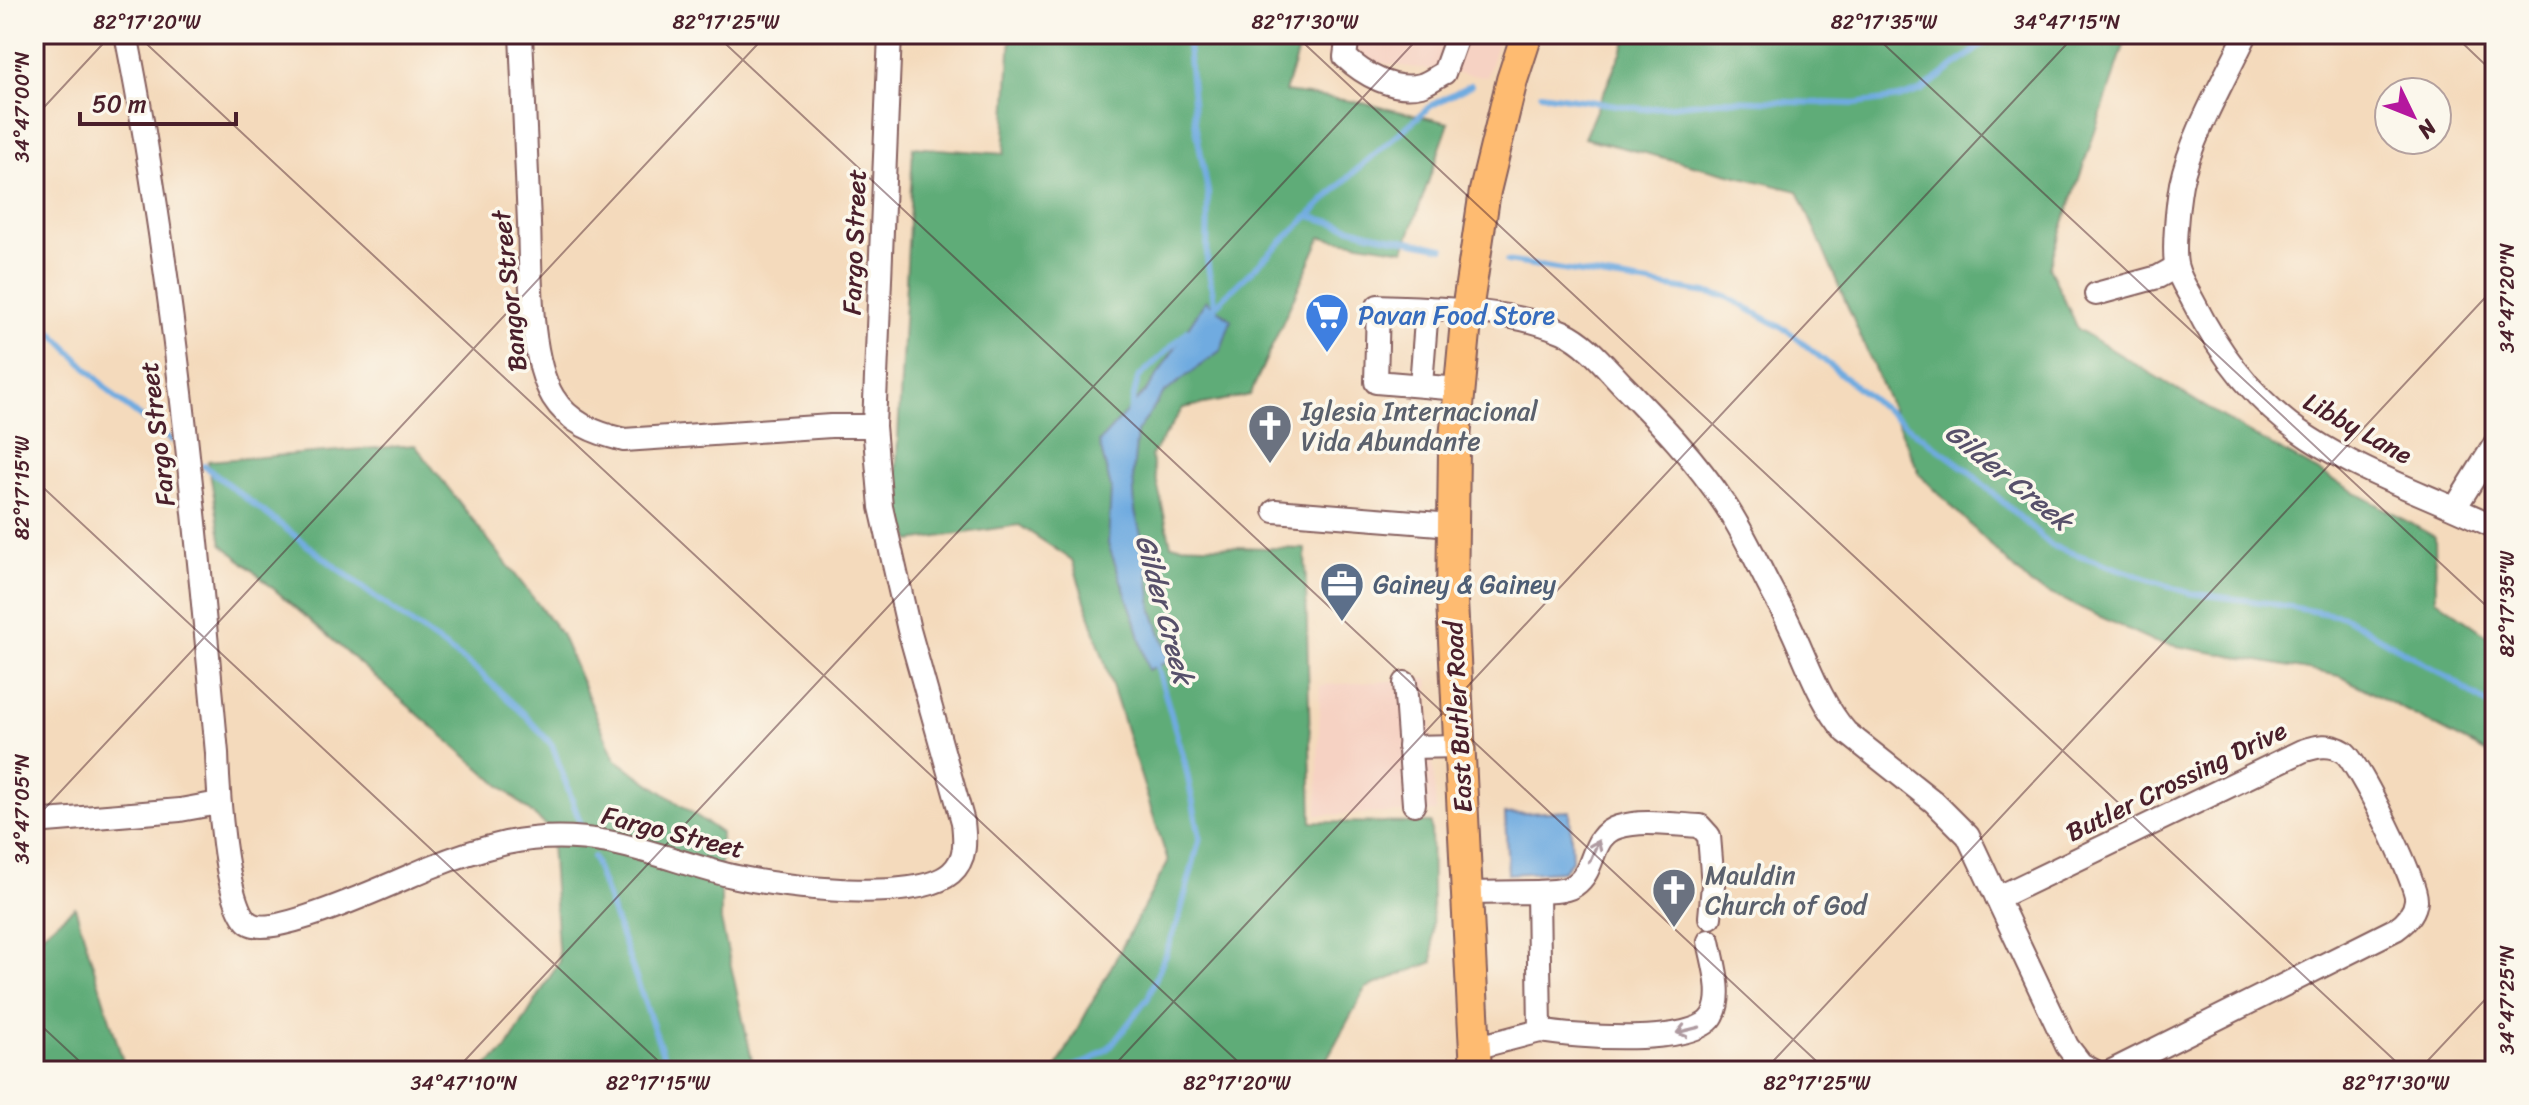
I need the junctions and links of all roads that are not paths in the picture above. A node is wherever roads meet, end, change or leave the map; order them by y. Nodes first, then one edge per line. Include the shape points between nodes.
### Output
1 (126, 34) edge
2 (521, 34) edge
3 (890, 34) edge
4 (1348, 34) edge
5 (1458, 34) edge
6 (1527, 34) edge
7 (2246, 34) edge
8 (2176, 267) junction
9 (2096, 294) dead end
10 (1427, 308) junction
11 (1467, 311) junction
12 (1421, 385) junction
13 (1459, 389) junction
14 (874, 426) junction
15 (2495, 444) edge
16 (2455, 508) junction
17 (1275, 511) dead end
18 (1452, 525) junction
19 (2495, 527) edge
20 (1405, 683) dead end
21 (1460, 746) junction
22 (1409, 747) junction
23 (219, 803) junction
24 (1414, 804) dead end
25 (34, 822) edge
26 (1538, 892) junction
27 (1467, 893) junction
28 (1997, 898) junction
29 (1710, 917) dead end
30 (1709, 941) dead end
31 (1540, 1031) junction
32 (1475, 1060) edge
33 (2094, 1071) edge
34 (2112, 1071) edge

1 - 23 street, Fargo Street via 161,237 185,428
2 - 14 street, Bangor Street via 537,346 545,380 562,409 598,434 624,440
3 - 14 street, Fargo Street
4 - 5 street via 1345,57 1361,72 1387,83 1420,85 1444,73
6 - 11 main road, East Butler Road via 1485,191
7 - 8 street, Libby Lane via 2184,172
8 - 9 street
8 - 16 street, Libby Lane via 2221,351 2276,414 2339,455
10 - 11 street
10 - 12 street
10 - 12 street via 1378,306 1376,382
11 - 13 main road, East Butler Road
11 - 28 street via 1527,320 1567,334 1637,399 1724,502 1837,722 1968,836
12 - 13 street
13 - 18 main road, East Butler Road
14 - 23 street, Fargo Street via 892,567 963,822 962,857 944,878 870,892 801,888 736,877 609,842 541,838 478,850 312,916 255,926 241,913 231,882
15 - 16 street
16 - 19 street, Libby Lane
17 - 18 street
18 - 21 main road, East Butler Road
20 - 22 street
21 - 22 street
21 - 27 main road, East Butler Road
22 - 24 street
23 - 25 street
26 - 27 street
26 -> 29 street via 1574,886 1599,838 1616,827 1700,826 1709,836
26 - 31 street
27 - 32 main road, East Butler Road
28 - 33 street via 2067,1046
28 - 34 street, Butler Crossing Drive via 2302,751 2331,746 2349,757 2408,872 2417,899 2413,912 2396,929
30 -> 31 street via 1716,1008 1699,1029 1654,1038
31 - 32 street

